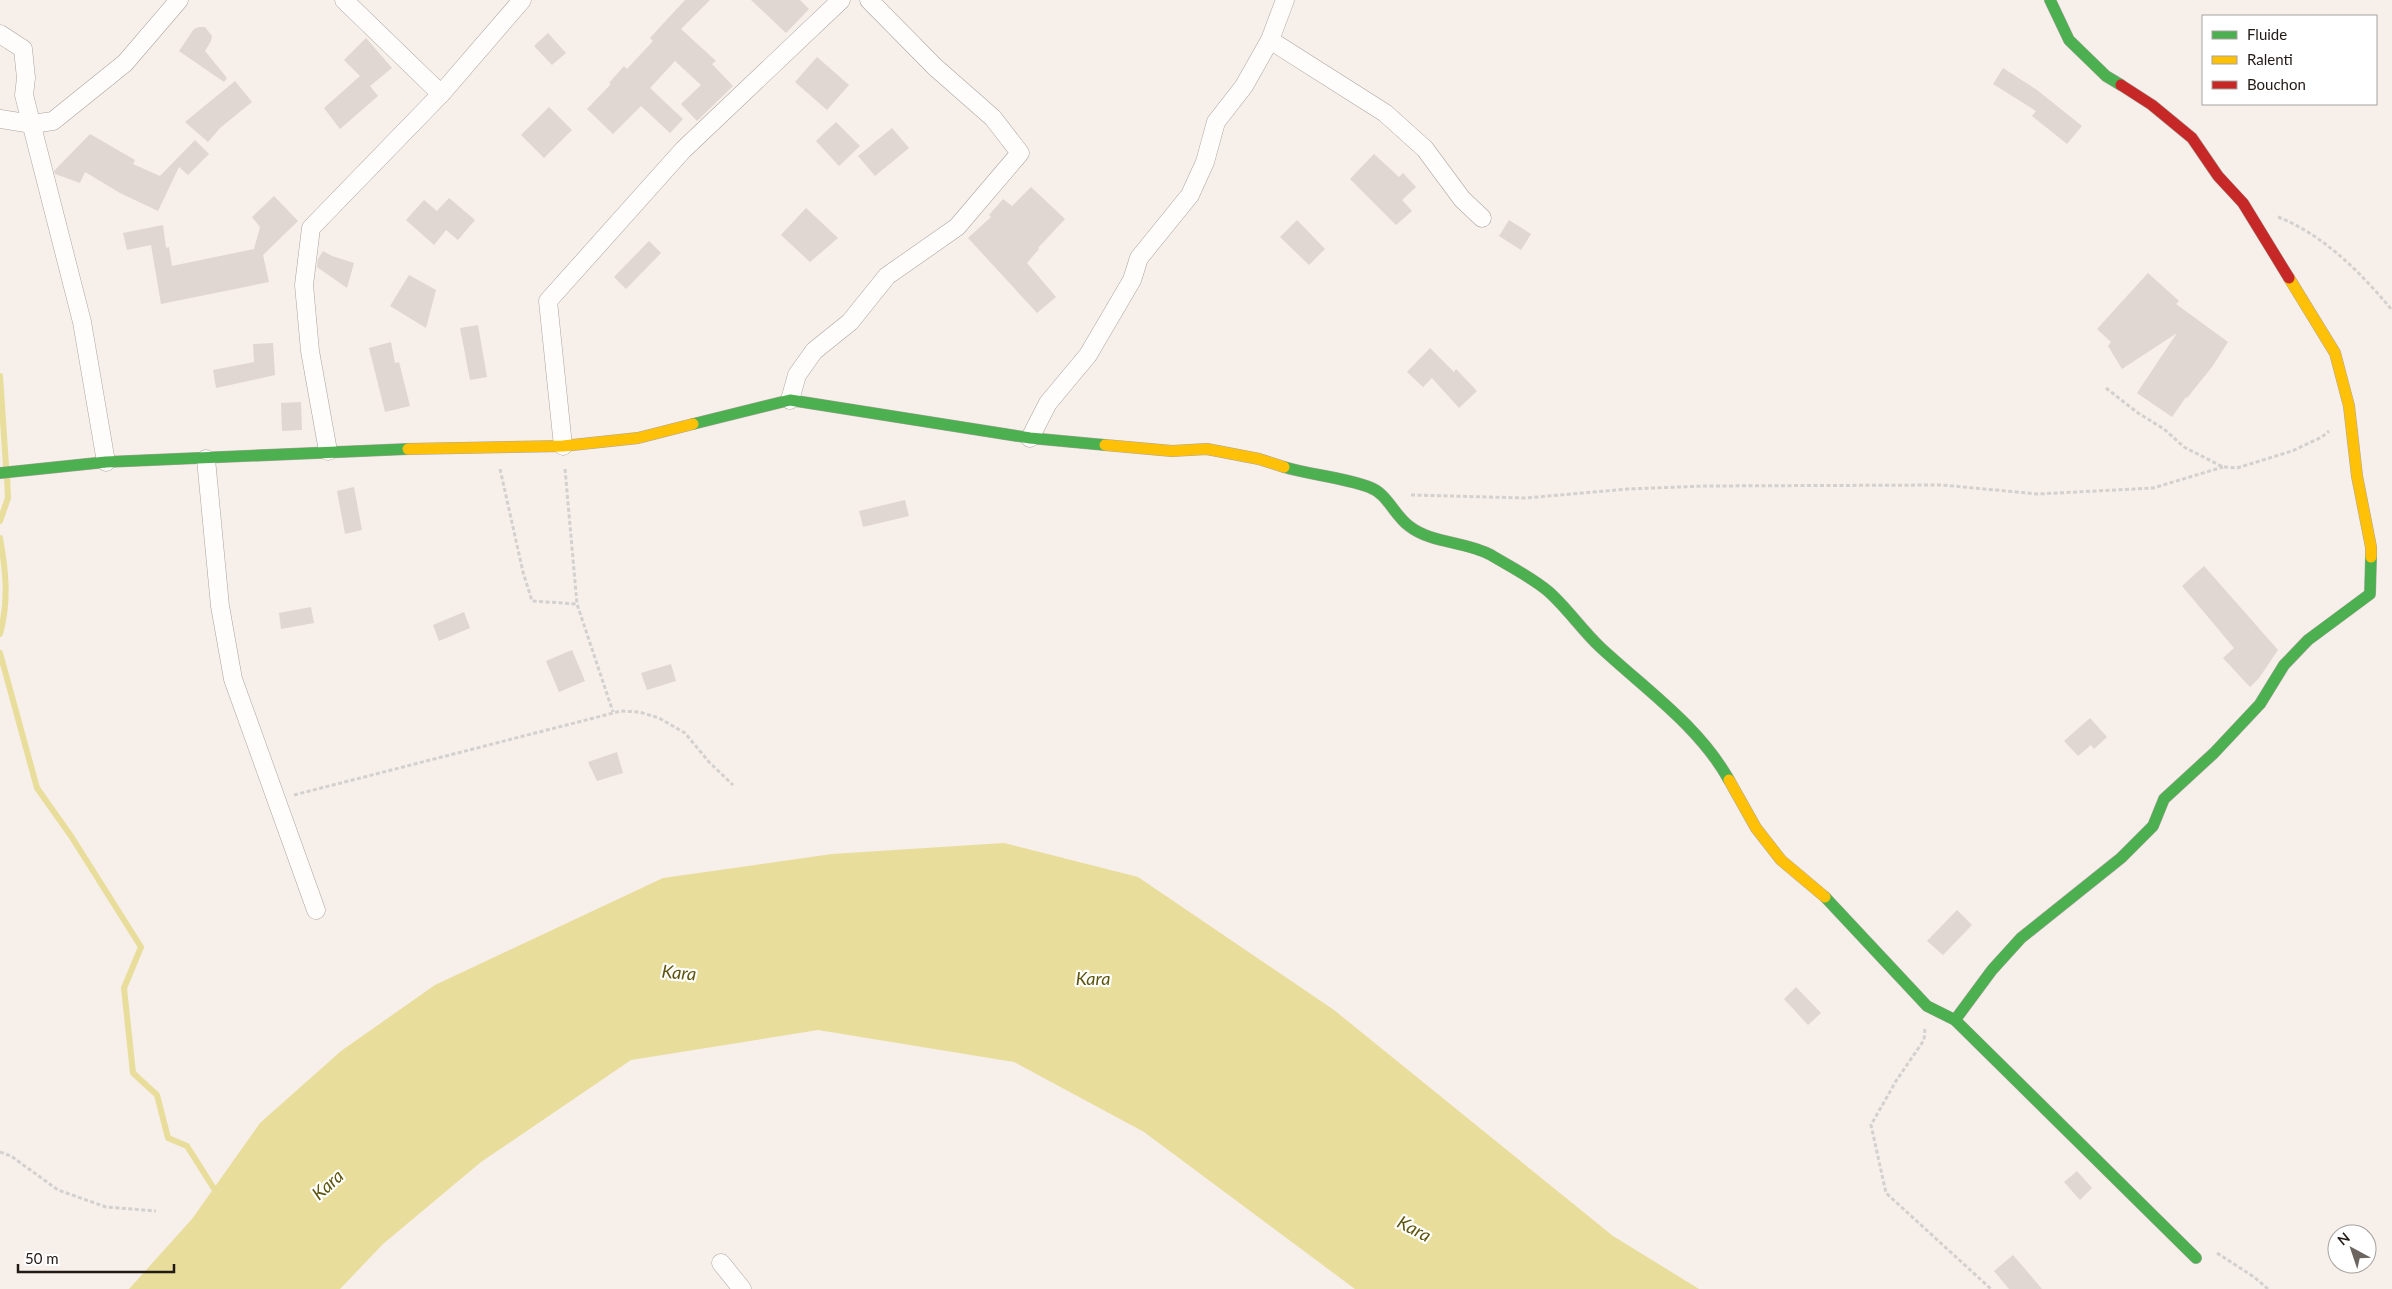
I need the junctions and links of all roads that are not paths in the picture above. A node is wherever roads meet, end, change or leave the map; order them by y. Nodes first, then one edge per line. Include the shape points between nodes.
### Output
1 (179, 0) edge
2 (344, 0) edge
3 (522, 0) edge
4 (840, 0) edge
5 (869, 0) edge
6 (1285, 0) edge
7 (2050, 0) edge
8 (0, 34) edge
9 (1270, 40) junction
10 (442, 94) junction
11 (0, 119) edge
12 (32, 124) junction
13 (1482, 218) dead end
14 (790, 400) junction
15 (1030, 438) junction
16 (563, 446) junction
17 (328, 451) junction
18 (206, 459) junction
19 (106, 462) junction
20 (0, 473) edge
21 (316, 910) dead end
22 (1956, 1020) junction
23 (2196, 1258) road end
24 (722, 1263) dead end
25 (742, 1289) edge

1 - 12 street via 125,63 53,121
2 - 10 street
3 - 10 street
4 - 16 street via 683,150 548,301
5 - 14 street via 935,67 993,118 1020,153 956,227 887,276 850,322 814,351 797,375
6 - 9 street
7 - 22 street via 2069,40 2106,76 2152,105 2192,138 2218,176 2242,203 2335,353 2349,406 2357,476 2371,547 2370,594 2308,640 2284,664 2260,704 2164,800 2153,826 2121,858 2021,938 1992,970
8 - 12 street via 23,48 24,95
9 - 13 street via 1385,113 1425,150 1462,199
9 - 15 street via 1244,86 1216,122 1205,162 1190,195 1139,258 1132,280 1088,355 1048,403
10 - 17 street via 311,228 304,285 310,351
11 - 12 street
12 - 19 street via 82,322
14 - 15 street
14 - 16 street via 638,438
15 - 22 street via 1172,451 1207,449 1370,487 1383,496 1409,526 1430,537 1489,554 1548,591 1598,646 1665,704 1701,741 1720,764 1756,828 1781,860 1836,907 1927,1006
16 - 17 street
17 - 18 street
18 - 19 street
18 - 21 street via 220,606 233,679
19 - 20 street
22 - 23 street
24 - 25 street

